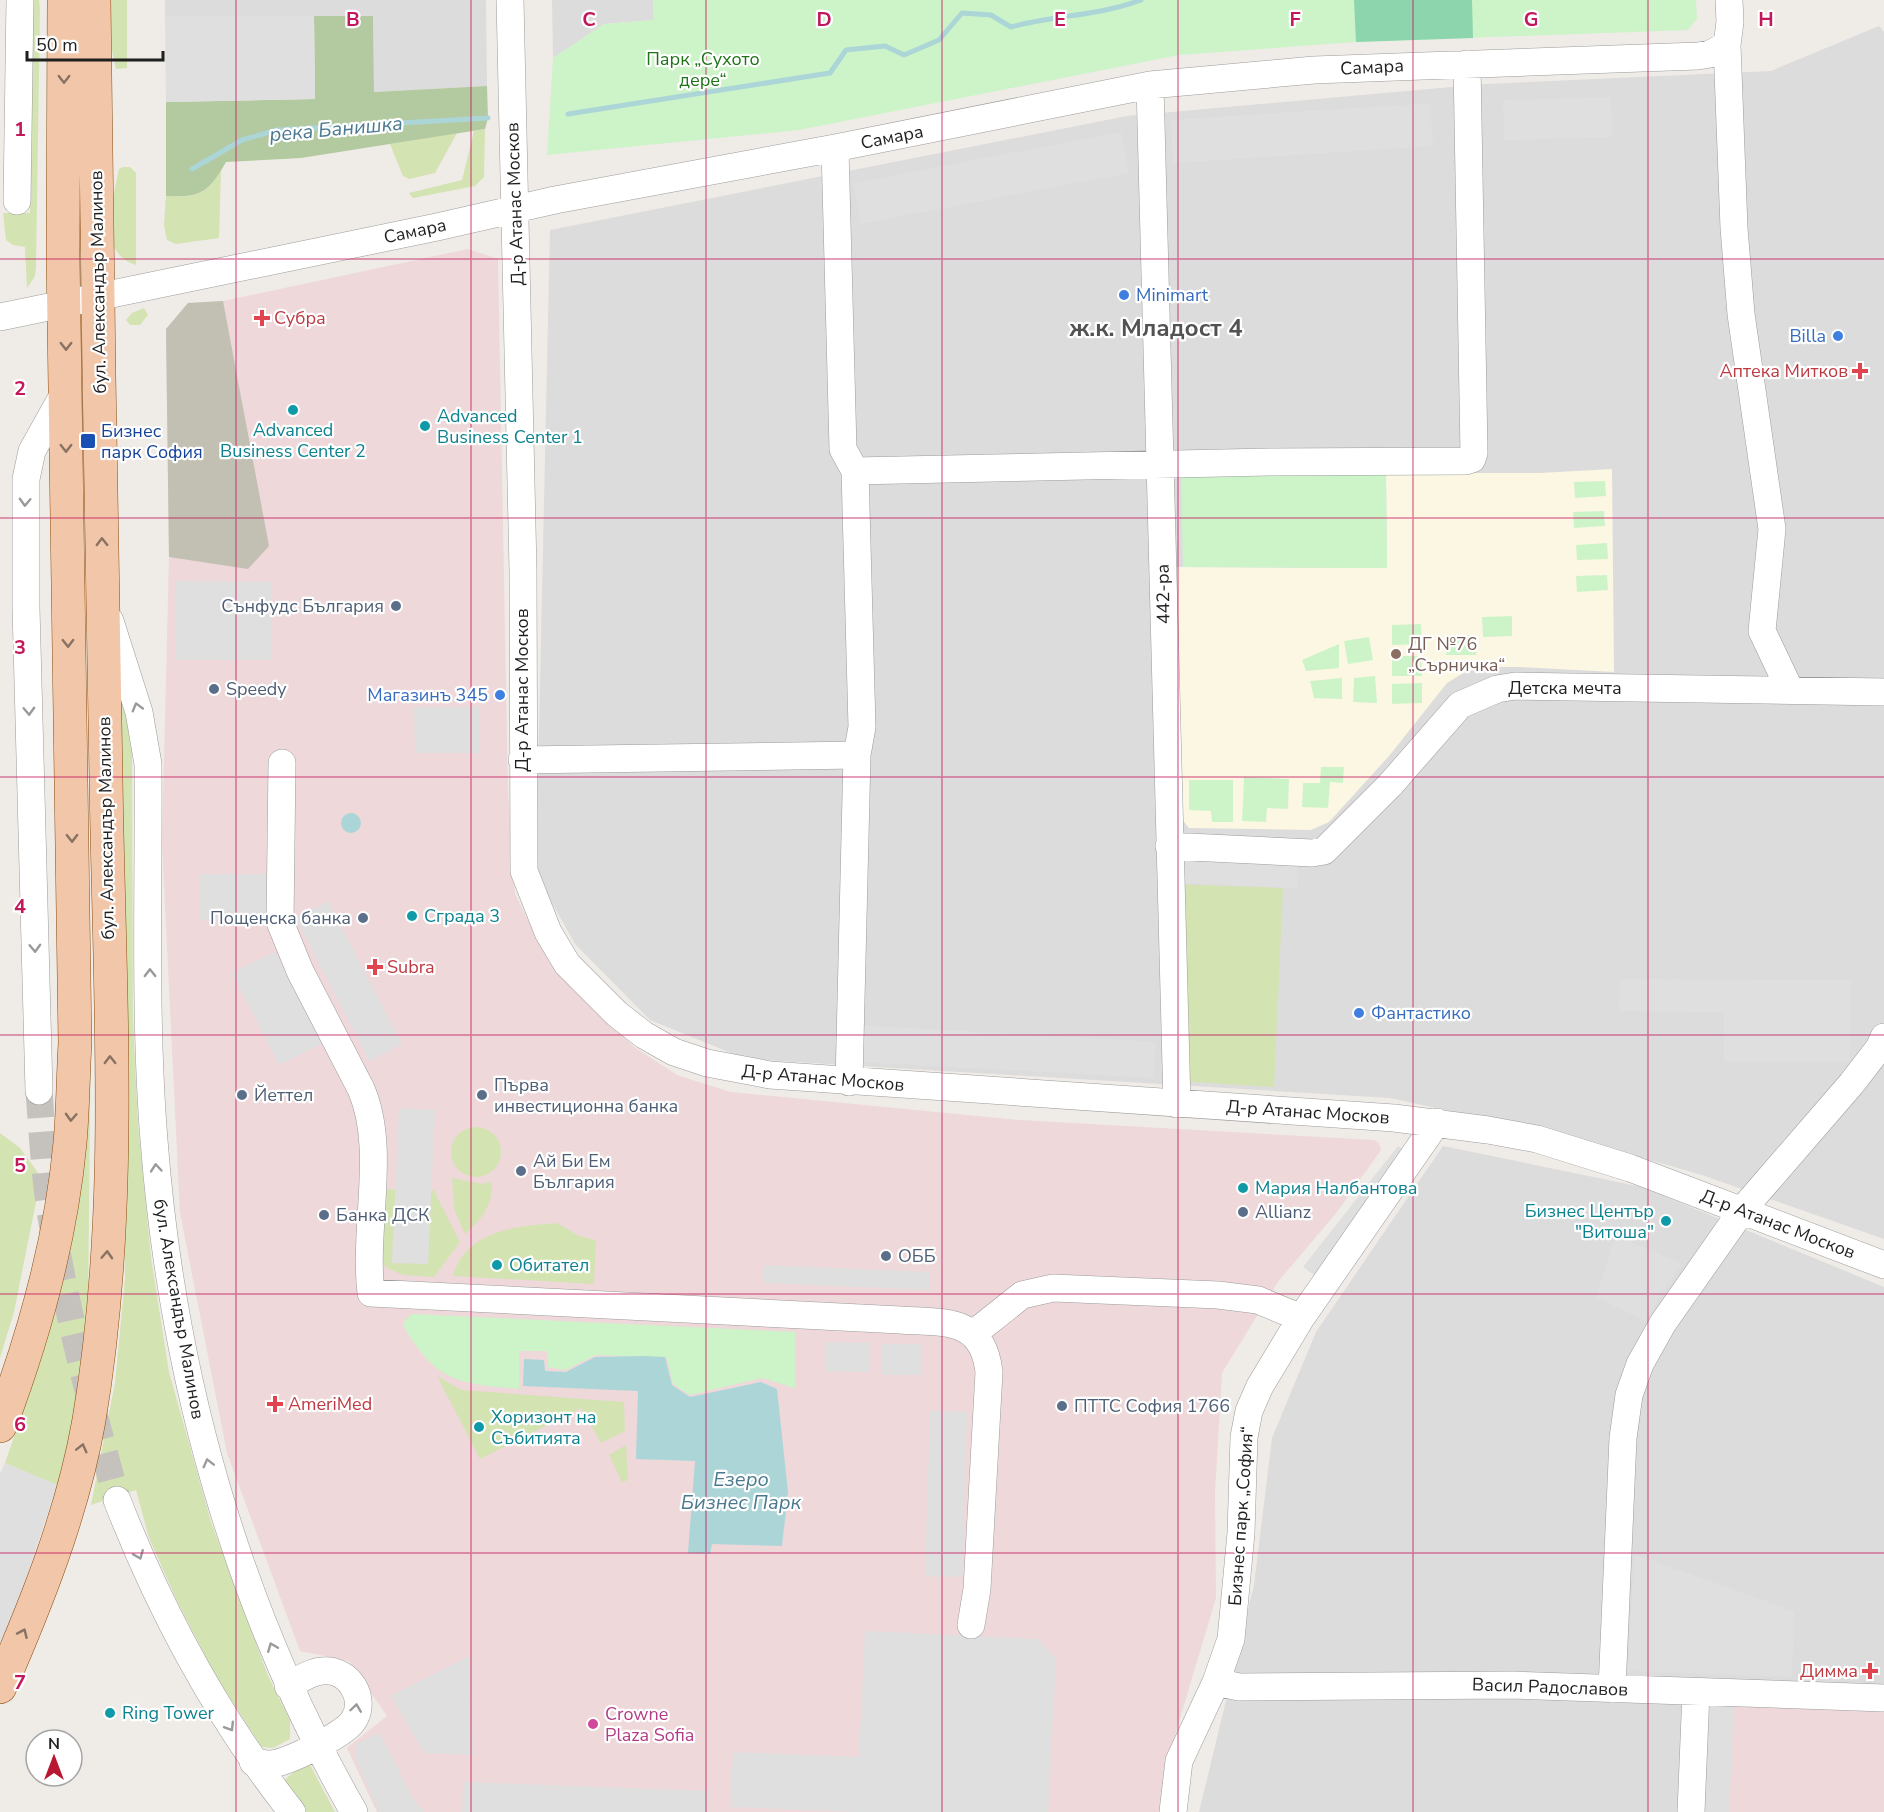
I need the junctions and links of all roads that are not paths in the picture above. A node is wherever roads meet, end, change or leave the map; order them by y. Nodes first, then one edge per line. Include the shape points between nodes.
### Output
1 (20, 0) edge
2 (64, 0) edge
3 (94, 0) edge
4 (510, 0) edge
5 (1729, 0) edge
6 (1727, 45) junction
7 (1467, 64) junction
8 (1150, 85) junction
9 (835, 148) junction
10 (17, 201) dead end
11 (515, 209) junction
12 (98, 296) junction
13 (65, 303) junction
14 (0, 317) edge
15 (66, 390) junction
16 (1160, 465) junction
17 (855, 471) junction
18 (103, 601) junction
19 (1790, 690) junction
20 (1884, 692) edge
21 (857, 755) junction
22 (522, 760) junction
23 (282, 763) dead end
24 (1169, 846) junction
25 (1884, 1037) edge
26 (849, 1082) junction
27 (39, 1090) tunnel mouth
28 (1177, 1104) junction
29 (1437, 1122) junction
30 (1743, 1209) junction
31 (1884, 1265) edge
32 (1301, 1318) junction
33 (973, 1334) junction
34 (0, 1426) edge
35 (117, 1500) tunnel mouth
36 (971, 1625) dead end
37 (1216, 1682) junction
38 (288, 1686) junction
39 (0, 1687) edge
40 (1612, 1689) junction
41 (1696, 1692) junction
42 (1884, 1698) edge
43 (316, 1744) junction
44 (253, 1762) junction
45 (292, 1812) edge
46 (354, 1812) edge
47 (1173, 1812) edge
48 (1691, 1812) edge

1 - 10 street
2 -> 13 main road, бул. Александър Малинов
3 - 12 main road, бул. Александър Малинов
4 - 11 street, Д-р Атанас Москов
5 - 6 street
6 - 7 street, Самара via 1698,56
6 - 19 street via 1741,314 1772,529 1762,632
7 - 8 street, Самара via 1314,70
7 - 16 street via 1472,459
8 - 9 street, Самара
8 - 16 street, 442-ра
9 - 11 street, Самара
9 - 17 street via 843,449
11 - 12 street, Самара
11 - 22 street, Д-р Атанас Москов via 523,570
12 - 13 street, Самара
18 -> 12 main road, бул. Александър Малинов
13 - 14 street, Самара
13 -> 15 main road, бул. Александър Малинов
15 -> 27 street, бул. Александър Малинов via 32,451 26,479
15 -> 34 main road, бул. Александър Малинов via 75,1043 70,1143 61,1207 40,1302
16 - 17 street
16 - 24 street, 442-ра
17 - 21 street via 862,727
38 -> 18 street, бул. Александър Малинов via 239,1563 187,1379 164,1243 153,1136 148,764 139,712
39 -> 18 main road, бул. Александър Малинов via 30,1619 68,1503 88,1424 104,1318 112,1138
19 - 20 street, Детска мечта
19 - 24 street, Детска мечта via 1515,686 1497,689 1460,705 1390,785 1324,851
21 - 22 street
21 - 26 street
22 - 26 street, Д-р Атанас Москов via 524,870 548,932 567,964 593,992 644,1035 674,1052 742,1071
23 - 33 street via 280,922 300,971 369,1106 371,1293 900,1320 951,1324
24 - 28 street, 442-ра
25 - 30 street via 1852,1083
26 - 28 street, Д-р Атанас Москов
28 - 29 street, Д-р Атанас Москов
29 - 30 street, Д-р Атанас Москов via 1570,1149
29 - 32 street, Бизнес парк „София“
30 - 31 street, Д-р Атанас Москов
30 - 40 street via 1663,1323 1640,1364 1629,1395 1622,1448
32 - 33 street via 1258,1300 1218,1294 1053,1288 1022,1294
32 - 37 street, Бизнес парк „София“ via 1249,1412 1244,1437 1232,1630
33 - 36 street via 985,1349 989,1372 977,1589
35 -> 44 street via 174,1630
37 - 40 street, Васил Радославов via 1239,1687 1427,1684
37 - 47 street, Бизнес парк „София“ via 1179,1761
38 - 43 street, бул. Александър Малинов
43 -> 38 street via 353,1722 358,1704 354,1686 340,1674 321,1671
40 - 41 street, Васил Радославов
41 - 42 street, Васил Радославов
41 - 48 street
43 - 44 street via 283,1761
43 - 46 street, бул. Александър Малинов
44 - 45 street

